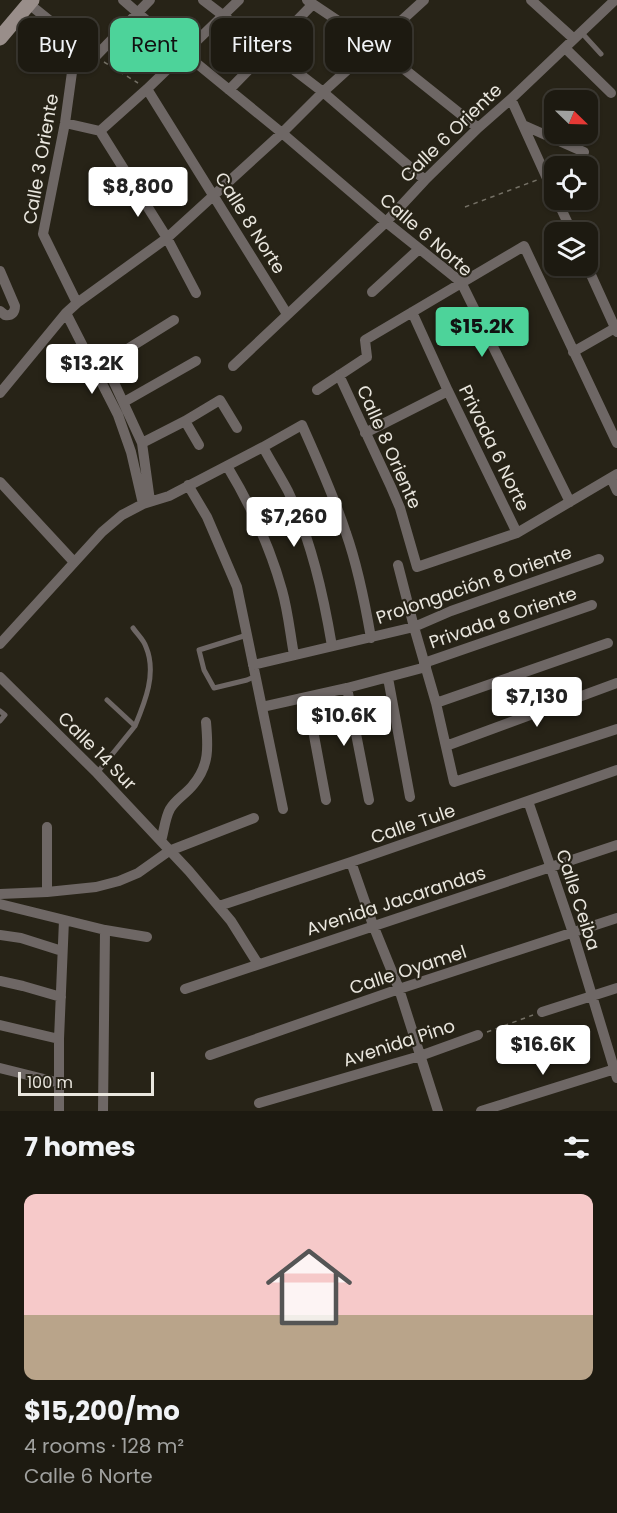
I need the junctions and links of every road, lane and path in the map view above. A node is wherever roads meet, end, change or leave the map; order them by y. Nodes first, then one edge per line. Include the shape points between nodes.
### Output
1 (123, 0) edge
2 (150, 0) edge
3 (203, 0) edge
4 (238, 0) edge
5 (424, 0) edge
6 (531, 0) edge
7 (615, 0) edge
8 (30, 2) edge
9 (310, 2) edge
10 (138, 12) junction
11 (223, 15) junction
12 (48, 18) edge
13 (145, 18) edge
14 (227, 18) edge
15 (296, 18) edge
16 (334, 18) edge
17 (404, 18) edge
18 (578, 36) junction
19 (0, 38) edge
20 (199, 38) edge
21 (565, 48) junction
22 (98, 54) edge
23 (601, 54) dead end
24 (98, 59) edge
25 (199, 65) edge
26 (72, 72) edge
27 (164, 72) edge
28 (248, 72) edge
29 (297, 72) edge
30 (345, 72) edge
31 (408, 72) edge
32 (147, 88) junction
33 (230, 90) junction
34 (323, 92) junction
35 (611, 93) dead end
36 (511, 99) junction
37 (65, 123) junction
38 (523, 125) junction
39 (478, 128) junction
40 (100, 131) junction
41 (282, 133) junction
42 (584, 152) dead end
43 (544, 172) edge
44 (544, 178) edge
45 (425, 180) junction
46 (214, 195) junction
47 (465, 207) dead end
48 (386, 222) junction
49 (167, 238) junction
50 (419, 249) junction
51 (0, 271) edge
52 (591, 276) edge
53 (461, 282) junction
54 (372, 292) dead end
55 (196, 294) dead end
56 (77, 303) junction
57 (0, 311) edge
58 (412, 312) junction
59 (66, 313) junction
60 (287, 314) junction
61 (174, 320) dead end
62 (616, 330) edge
63 (573, 352) junction
64 (196, 361) dead end
65 (233, 366) dead end
66 (339, 375) junction
67 (316, 390) dead end
68 (448, 391) junction
69 (0, 393) edge
70 (124, 402) junction
71 (185, 421) junction
72 (237, 428) dead end
73 (365, 433) junction
74 (142, 443) junction
75 (617, 443) edge
76 (199, 445) dead end
77 (263, 447) junction
78 (227, 466) junction
79 (614, 476) edge
80 (0, 482) edge
81 (188, 485) junction
82 (617, 491) edge
83 (147, 502) junction
84 (570, 502) junction
85 (517, 533) junction
86 (599, 559) dead end
87 (74, 562) junction
88 (399, 565) dead end
89 (592, 605) dead end
90 (133, 627) dead end
91 (414, 627) junction
92 (247, 635) junction
93 (371, 638) junction
94 (608, 643) dead end
95 (0, 644) edge
96 (332, 646) junction
97 (294, 655) junction
98 (425, 665) junction
99 (255, 670) junction
100 (0, 677) edge
101 (388, 678) junction
102 (617, 683) edge
103 (347, 688) junction
104 (307, 698) junction
105 (107, 700) dead end
106 (436, 703) junction
107 (262, 707) junction
108 (0, 711) edge
109 (0, 720) edge
110 (206, 722) dead end
111 (135, 726) junction
112 (617, 729) edge
113 (446, 746) junction
114 (617, 770) edge
115 (97, 773) junction
116 (410, 797) dead end
117 (326, 800) dead end
118 (369, 800) dead end
119 (528, 801) junction
120 (284, 809) dead end
121 (254, 818) dead end
122 (47, 827) dead end
123 (161, 841) junction
124 (617, 845) edge
125 (169, 851) junction
126 (351, 862) junction
127 (550, 868) junction
128 (47, 892) junction
129 (0, 894) edge
130 (0, 904) edge
131 (219, 906) junction
132 (617, 918) edge
133 (64, 920) junction
134 (373, 925) junction
135 (105, 930) junction
136 (573, 933) junction
137 (0, 935) edge
138 (147, 937) dead end
139 (62, 951) junction
140 (258, 964) junction
141 (0, 981) edge
142 (617, 988) edge
143 (185, 989) dead end
144 (399, 989) junction
145 (593, 996) junction
146 (61, 997) junction
147 (543, 1012) joint
148 (0, 1025) edge
149 (478, 1035) joint
150 (59, 1039) junction
151 (210, 1055) dead end
152 (420, 1056) junction
153 (0, 1068) edge
154 (616, 1073) edge
155 (60, 1083) junction
156 (259, 1104) dead end
157 (59, 1111) edge
158 (103, 1111) edge
159 (438, 1111) edge
160 (481, 1111) edge

1 - 10 street, Calle 6 Norte
2 - 10 street
3 - 11 street
4 - 11 street
5 - 17 street
6 - 18 street
7 - 18 street, Calle 6 Oriente
8 - 12 street
8 - 19 street
9 - 15 street
9 - 16 street
10 - 13 street, Calle 6 Norte
10 - 22 street
11 - 14 street
11 - 20 street
18 - 21 street, Calle 6 Oriente
18 - 23 lane
21 - 35 street
21 - 36 street, Calle 6 Oriente
24 - 32 path
25 - 33 street, Calle 6 Norte
26 - 37 street, Calle 3 Oriente
27 - 32 street
28 - 33 street
29 - 34 street
30 - 34 street
31 - 39 street
32 - 40 street
32 - 46 street, Calle 8 Norte
33 - 41 street, Calle 6 Norte
34 - 41 street
34 - 45 street
36 - 38 street
36 - 39 street, Calle 6 Oriente
37 - 40 street
37 - 56 street, Calle 3 Oriente via 43,234
38 - 42 street
38 - 43 street
39 - 45 street, Calle 6 Oriente
40 - 49 street
41 - 46 street
41 - 48 street, Calle 6 Norte
44 - 47 path
45 - 48 street, Calle 6 Oriente
46 - 49 street
46 - 60 street, Calle 8 Norte
48 - 50 street, Calle 6 Norte
48 - 60 street, Calle 6 Oriente
49 - 55 street
49 - 56 street
50 - 53 street, Calle 6 Norte
50 - 54 street
51 - 57 street via 15,306 10,315
52 - 62 street
53 - 58 street, Calle 8 Oriente
53 - 63 street, Calle 8 Oriente via 524,246
53 - 84 street, Calle 6 Norte
56 - 59 street
58 - 66 street, Calle 8 Oriente via 365,340 367,357
58 - 68 street, Privada 6 Norte
59 - 69 street
59 - 83 street via 118,415
60 - 65 street, Calle 6 Oriente
61 - 70 street via 105,363
62 - 63 street
63 - 75 street
64 - 70 street
66 - 67 street, Calle 8 Oriente
66 - 73 street, Calle 8 Oriente
68 - 73 street
68 - 85 street, Privada 6 Norte
70 - 74 street
71 - 72 street via 220,400
71 - 74 street
71 - 76 street
73 - 85 street, Calle 8 Oriente via 400,508 417,567
74 - 83 street
77 - 78 street
77 - 93 street via 302,425 347,535
77 - 96 street via 300,520 324,602
78 - 81 street
78 - 97 street via 270,553 283,592
79 - 82 street
79 - 84 street
80 - 87 street
81 - 83 street
81 - 92 street via 207,517 237,587
83 - 87 street via 122,515
84 - 85 street
86 - 91 street, Prolongación 8 Oriente
87 - 95 street
88 - 91 street
89 - 98 street, Privada 8 Oriente
90 - 111 lane via 146,647 150,675
91 - 93 street, Prolongación 8 Oriente
91 - 98 street
92 - 99 street
92 - 99 lane via 200,650 204,670 213,688 247,680
93 - 96 street, Prolongación 8 Oriente
94 - 106 street
96 - 97 street, Prolongación 8 Oriente
97 - 99 street, Prolongación 8 Oriente
98 - 101 street
98 - 106 street
99 - 107 street
100 - 115 street, Calle 14 Sur
101 - 103 street
101 - 116 street
102 - 113 street
103 - 104 street
103 - 118 street
104 - 107 street
104 - 117 street
105 - 111 lane
106 - 113 street
107 - 120 street
108 - 109 lane via 5,715
110 - 123 street via 208,747 204,769 169,811
111 - 115 lane
112 - 113 street via 454,782
114 - 119 street, Calle Tule
115 - 123 street, Calle 14 Sur
119 - 126 street, Calle Tule
119 - 127 street, Calle Ceiba
121 - 125 street
122 - 128 street
123 - 125 street, Calle 14 Sur
124 - 127 street, Avenida Jacarandas
125 - 128 street via 119,881
125 - 131 street, Calle 14 Sur
126 - 131 street, Calle Tule
126 - 134 street
127 - 134 street, Avenida Jacarandas
127 - 136 street, Calle Ceiba
128 - 129 street
130 - 133 street
131 - 140 street, Calle 14 Sur
132 - 136 street, Calle Oyamel
133 - 135 street
133 - 139 street
134 - 140 street, Avenida Jacarandas
134 - 144 street
135 - 138 street
135 - 158 street
136 - 144 street, Calle Oyamel
136 - 145 street, Calle Ceiba
137 - 139 street
139 - 146 street
140 - 143 street, Avenida Jacarandas
141 - 146 street
142 - 145 street
144 - 151 street, Calle Oyamel
144 - 152 street
145 - 147 street
145 - 154 street, Calle Ceiba
146 - 150 street
147 - 149 path, Avenida Pino
148 - 150 street
149 - 152 street, Avenida Pino
150 - 155 street
152 - 156 street, Avenida Pino
152 - 159 street
153 - 155 street
154 - 160 street
155 - 157 street

